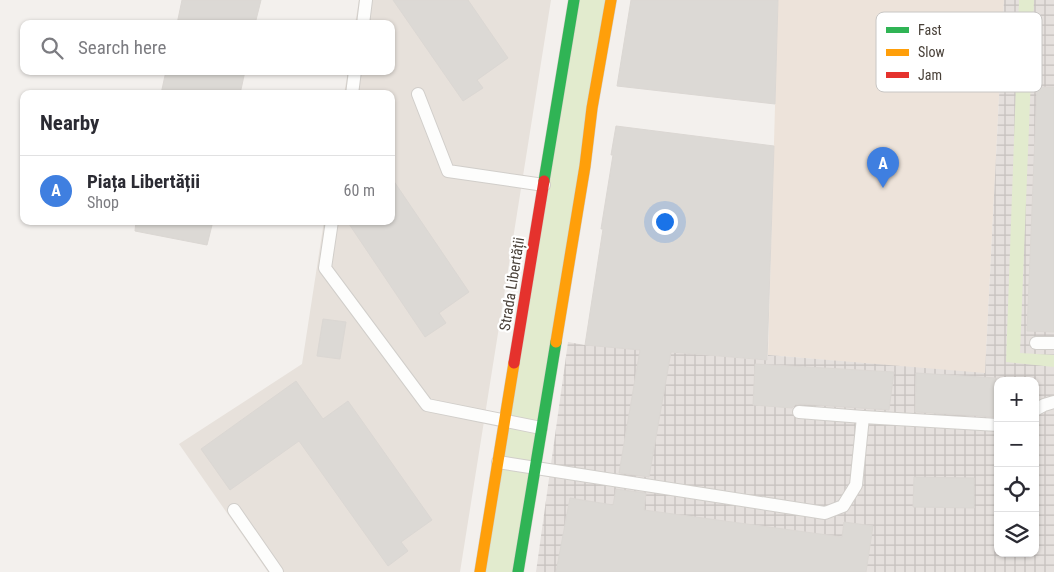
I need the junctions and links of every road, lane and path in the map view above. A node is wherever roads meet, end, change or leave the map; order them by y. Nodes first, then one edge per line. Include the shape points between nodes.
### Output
1 (366, 0) edge
2 (574, 0) edge
3 (610, 0) edge
4 (364, 20) edge
5 (354, 75) edge
6 (353, 90) edge
7 (418, 94) dead end
8 (544, 185) junction
9 (331, 225) edge
10 (1036, 343) dead end
11 (1054, 343) edge
12 (1054, 402) edge
13 (1039, 408) edge
14 (799, 412) dead end
15 (863, 417) junction
16 (505, 421) junction
17 (994, 425) edge
18 (541, 428) junction
19 (498, 462) junction
20 (534, 468) junction
21 (234, 510) dead end
22 (277, 572) edge
23 (480, 572) edge
24 (518, 572) edge

1 - 4 lane
2 - 8 main road, Strada Libertății
3 - 18 main road
5 - 6 lane
7 - 8 lane via 448,171
8 - 16 main road, Strada Libertății
9 - 16 lane via 325,268 427,405
10 - 11 lane
12 - 13 lane
14 - 15 lane
15 - 17 lane
15 - 20 lane via 856,485 843,506 825,513
16 - 18 lane
16 - 19 main road, Strada Libertății
18 - 20 main road
19 - 20 lane
19 - 23 main road, Strada Libertății
20 - 24 main road
21 - 22 lane

